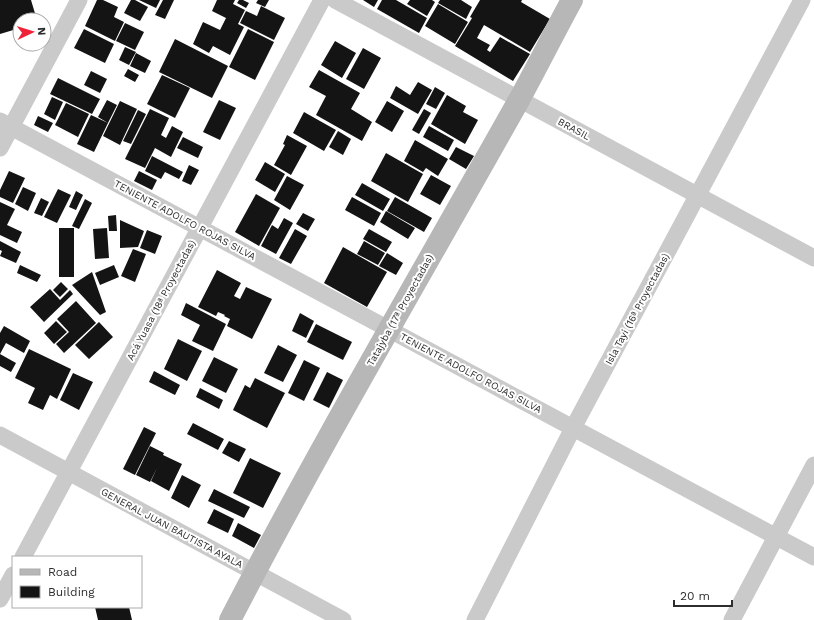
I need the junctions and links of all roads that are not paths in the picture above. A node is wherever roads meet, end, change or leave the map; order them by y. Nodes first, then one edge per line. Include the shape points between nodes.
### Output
1 (79, 0) edge
2 (322, 0) edge
3 (335, 0) edge
4 (572, 0) edge
5 (802, 0) edge
6 (519, 99) junction
7 (6, 124) edge
8 (0, 148) edge
9 (698, 195) junction
10 (200, 228) junction
11 (814, 258) edge
12 (389, 330) junction
13 (573, 428) junction
14 (0, 435) edge
15 (814, 465) edge
16 (68, 472) junction
17 (776, 537) junction
18 (24, 556) edge
19 (814, 557) edge
20 (255, 572) junction
21 (12, 577) edge
22 (0, 599) edge
23 (230, 620) edge
24 (343, 620) edge
25 (475, 620) edge
26 (732, 620) edge

1 - 7 street
2 - 10 street, Acá Yuasa (18ª Proyectadas)
3 - 6 street, BRASIL
4 - 6 street, Tatajyba (17ª Proyectadas)
5 - 9 street, Isla Tayi (16ª Proyectadas)
6 - 9 street, BRASIL
6 - 12 street, Tatajyba (17ª Proyectadas)
7 - 8 street
7 - 10 street, TENIENTE ADOLFO ROJAS SILVA
9 - 11 street, BRASIL
9 - 13 street, Isla Tayi (16ª Proyectadas)
10 - 12 street, TENIENTE ADOLFO ROJAS SILVA
10 - 16 street, Acá Yuasa (18ª Proyectadas)
12 - 13 street, TENIENTE ADOLFO ROJAS SILVA
12 - 20 street, Tatajyba (17ª Proyectadas)
13 - 17 street, TENIENTE ADOLFO ROJAS SILVA
13 - 25 street, Isla Tayi (16ª Proyectadas)
14 - 16 street, GENERAL JUAN BAUTISTA AYALA
15 - 17 street
16 - 18 street, Acá Yuasa (18ª Proyectadas)
16 - 20 street, GENERAL JUAN BAUTISTA AYALA
17 - 19 street, TENIENTE ADOLFO ROJAS SILVA
17 - 26 street
20 - 23 street, Tatajyba (17ª Proyectadas)
20 - 24 street, GENERAL JUAN BAUTISTA AYALA
21 - 22 street

